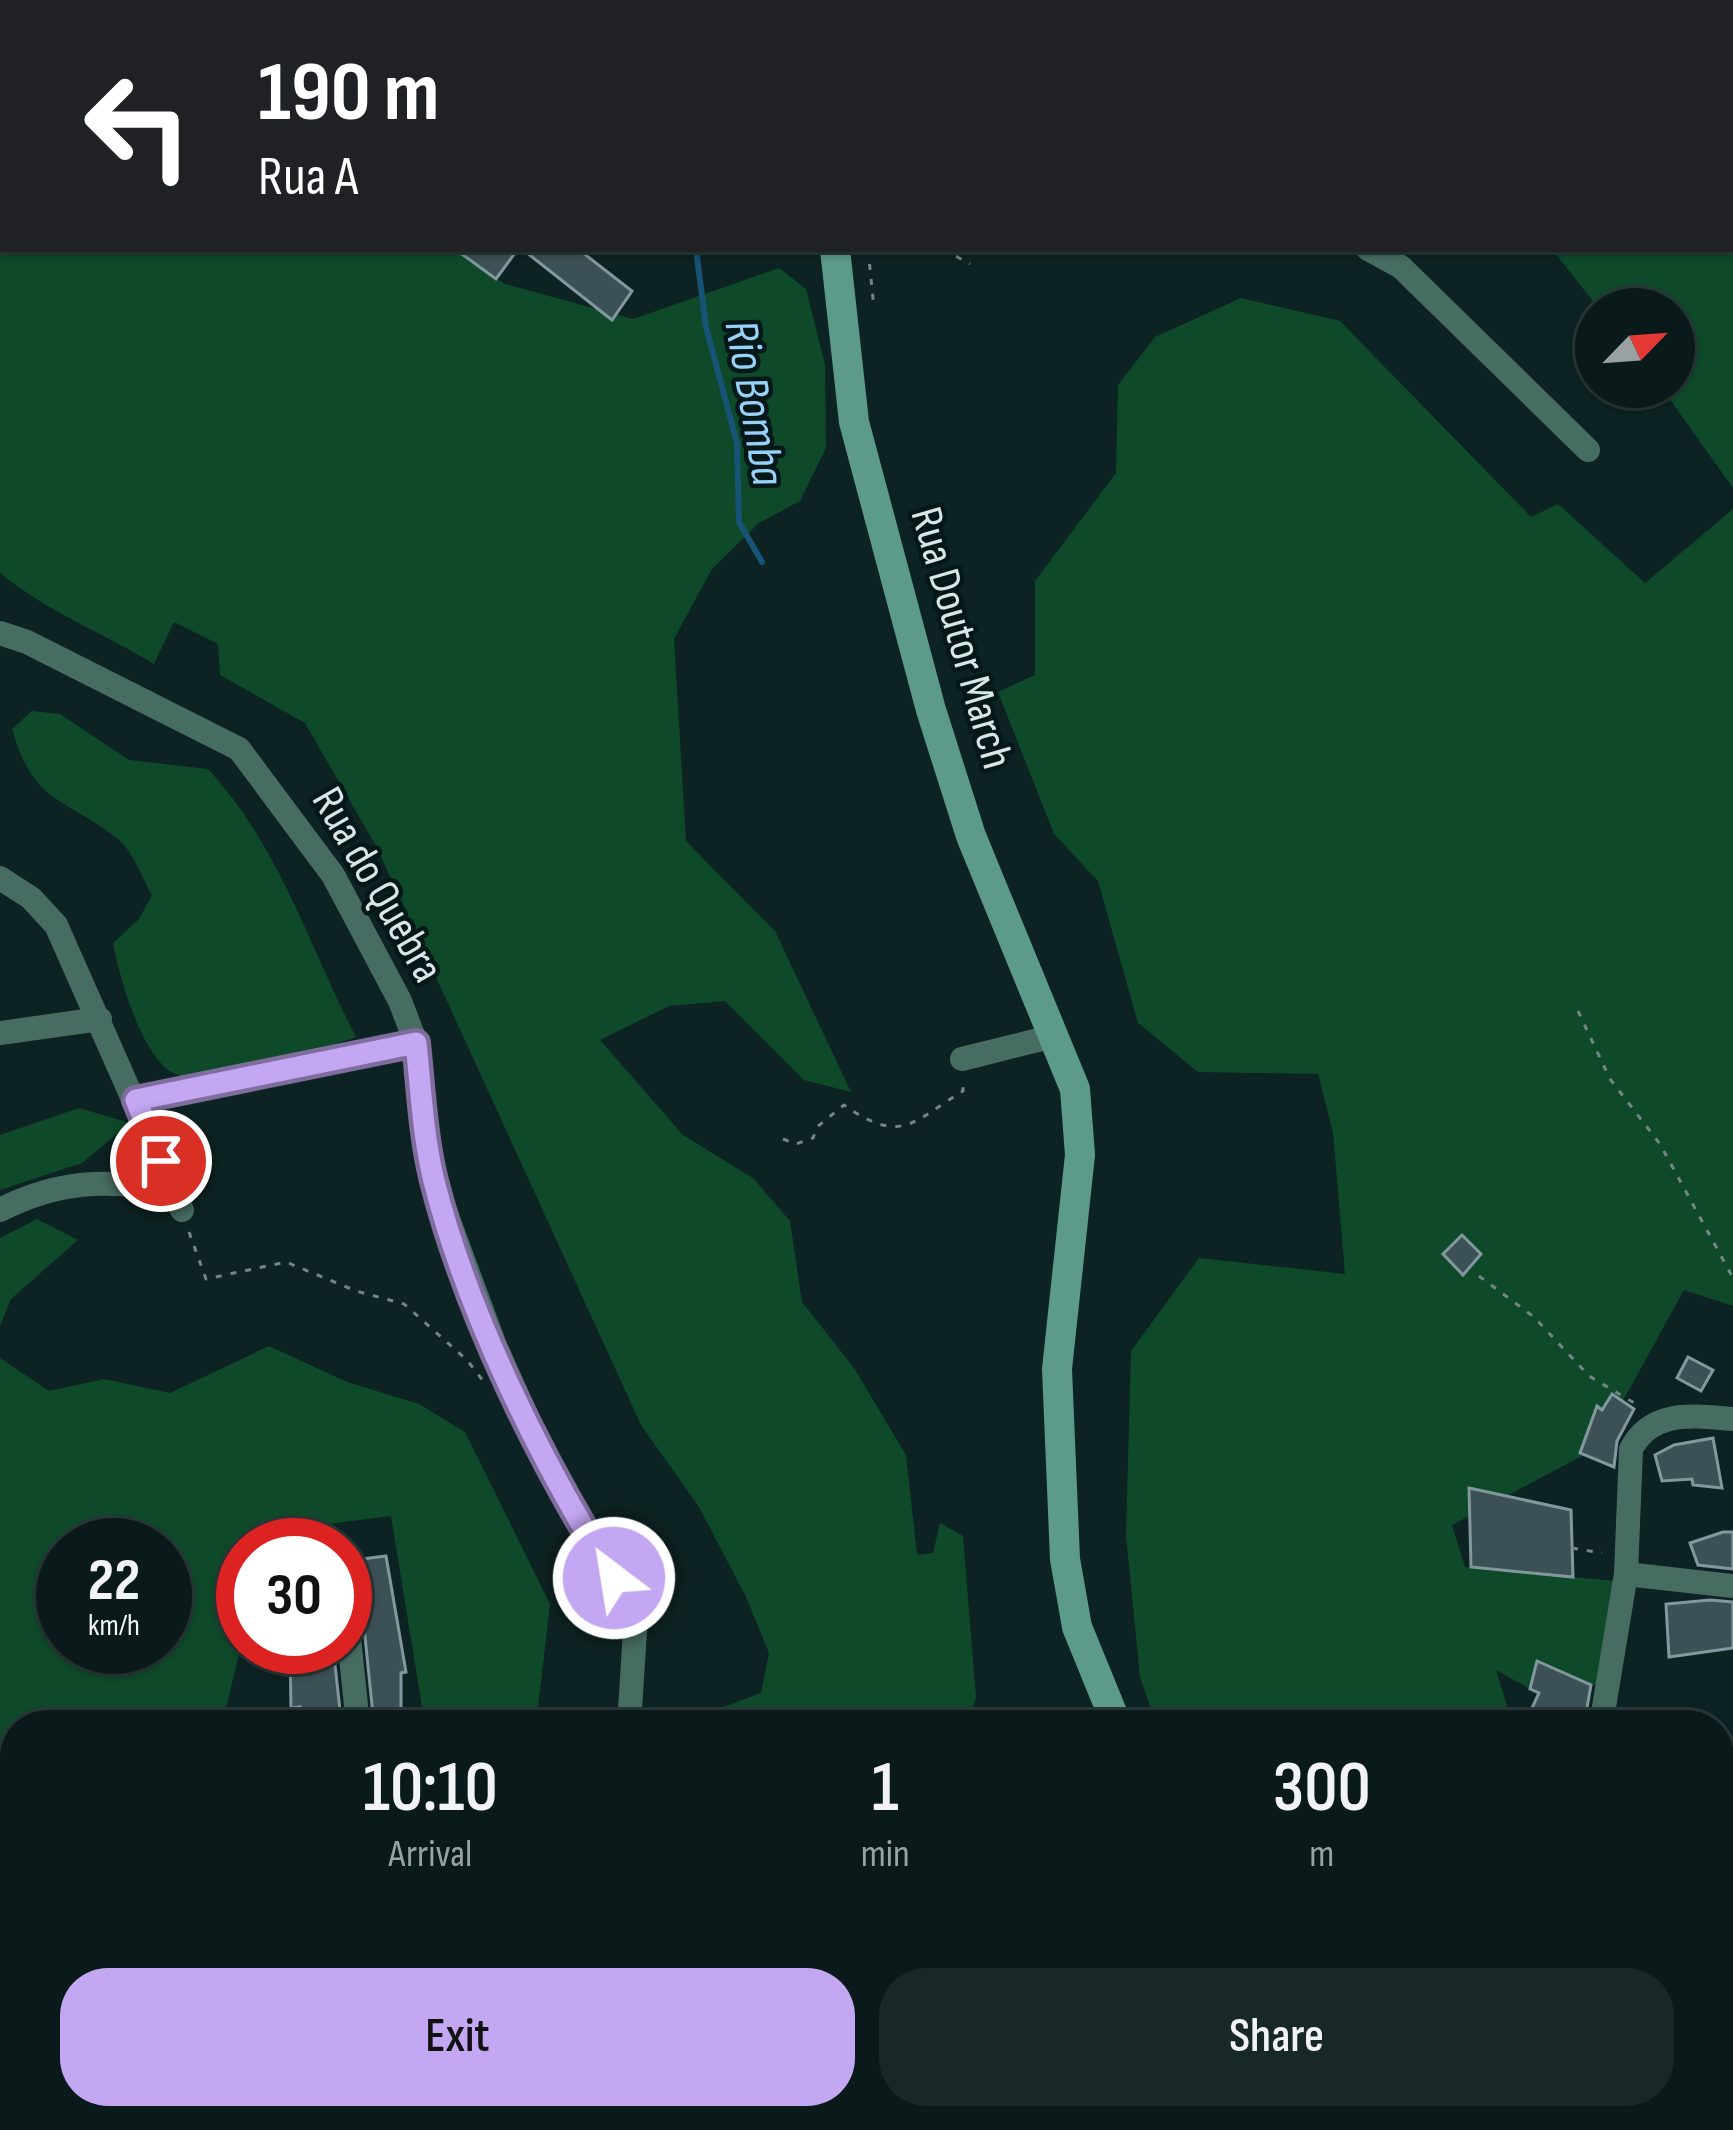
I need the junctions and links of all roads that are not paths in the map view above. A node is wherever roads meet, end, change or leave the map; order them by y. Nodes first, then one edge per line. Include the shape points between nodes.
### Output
1 (835, 252) edge
2 (1374, 252) edge
3 (1588, 450) dead end
4 (0, 633) edge
5 (0, 878) edge
6 (100, 1019) junction
7 (0, 1033) edge
8 (1054, 1036) junction
9 (416, 1043) junction
10 (962, 1059) road end
11 (136, 1100) junction
12 (0, 1210) edge
13 (1733, 1418) edge
14 (1627, 1565) junction
15 (1733, 1586) edge
16 (353, 1674) edge
17 (356, 1710) edge
18 (629, 1710) edge
19 (1111, 1710) edge
20 (1603, 1710) edge

1 - 8 main road, Rua Doutor March via 854,422 931,710 971,836
2 - 3 street via 1401,267
4 - 9 street, Rua do Quebra via 238,748 333,875
5 - 6 street via 56,925
6 - 7 street
6 - 11 street
8 - 10 street
8 - 19 main road, Rua Doutor March via 1075,1089 1080,1135 1057,1369 1065,1559 1077,1627
9 - 11 street
9 - 18 street, Rua do Quebra via 431,1164 450,1231 550,1469 636,1615
11 - 12 street via 178,1201 125,1182 78,1182
13 - 14 street via 1667,1418 1652,1423 1631,1450
14 - 15 street
14 - 20 street
16 - 17 street

